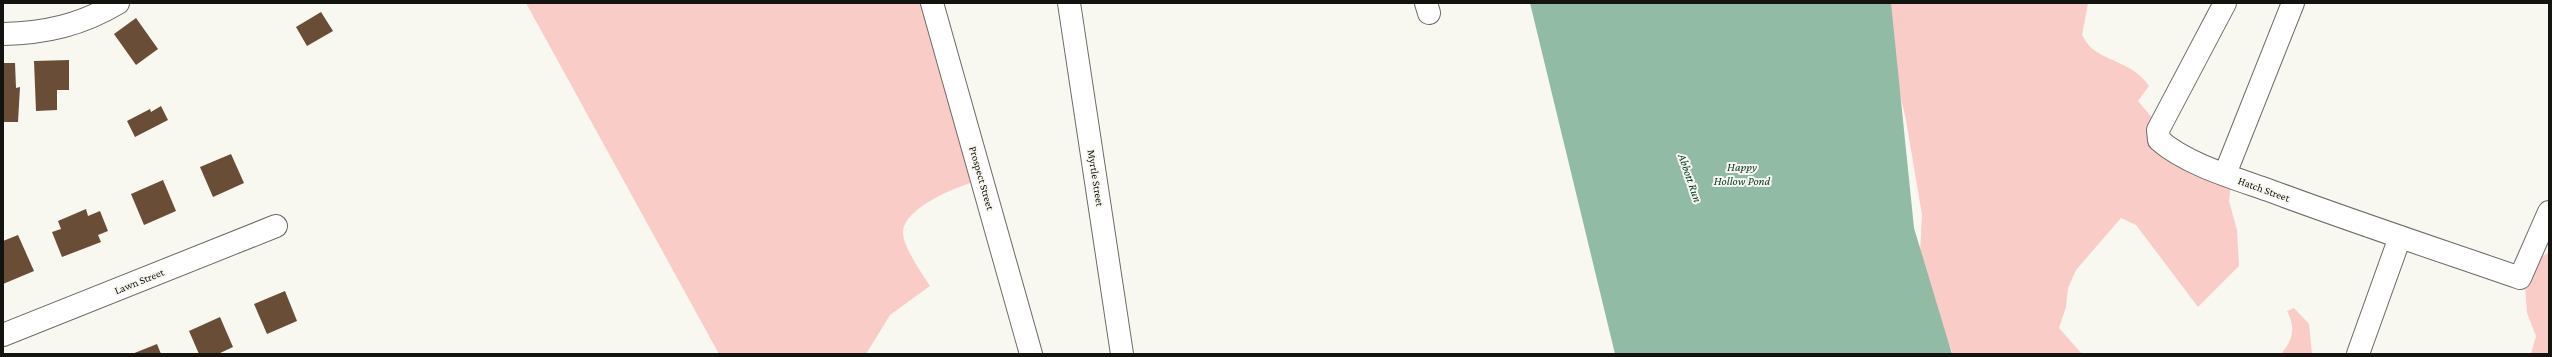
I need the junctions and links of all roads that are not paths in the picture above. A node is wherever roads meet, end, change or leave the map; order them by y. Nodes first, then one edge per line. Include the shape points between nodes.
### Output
1 (932, 3) edge
2 (1069, 3) edge
3 (2225, 3) edge
4 (2293, 3) edge
5 (106, 6) edge
6 (3, 34) edge
7 (2225, 174) junction
8 (2549, 212) edge
9 (276, 226) dead end
10 (2400, 236) junction
11 (3, 335) edge
12 (1031, 354) edge
13 (1122, 354) edge
14 (2358, 354) edge

1 - 12 street, Prospect Street
2 - 13 street, Myrtle Street
3 - 7 street, Hatch Street via 2158,130 2158,140 2168,148
4 - 7 street
5 - 6 street via 53,30
7 - 10 street, Hatch Street
8 - 10 street, Hatch Street via 2520,278
9 - 11 street, Lawn Street
10 - 14 street

